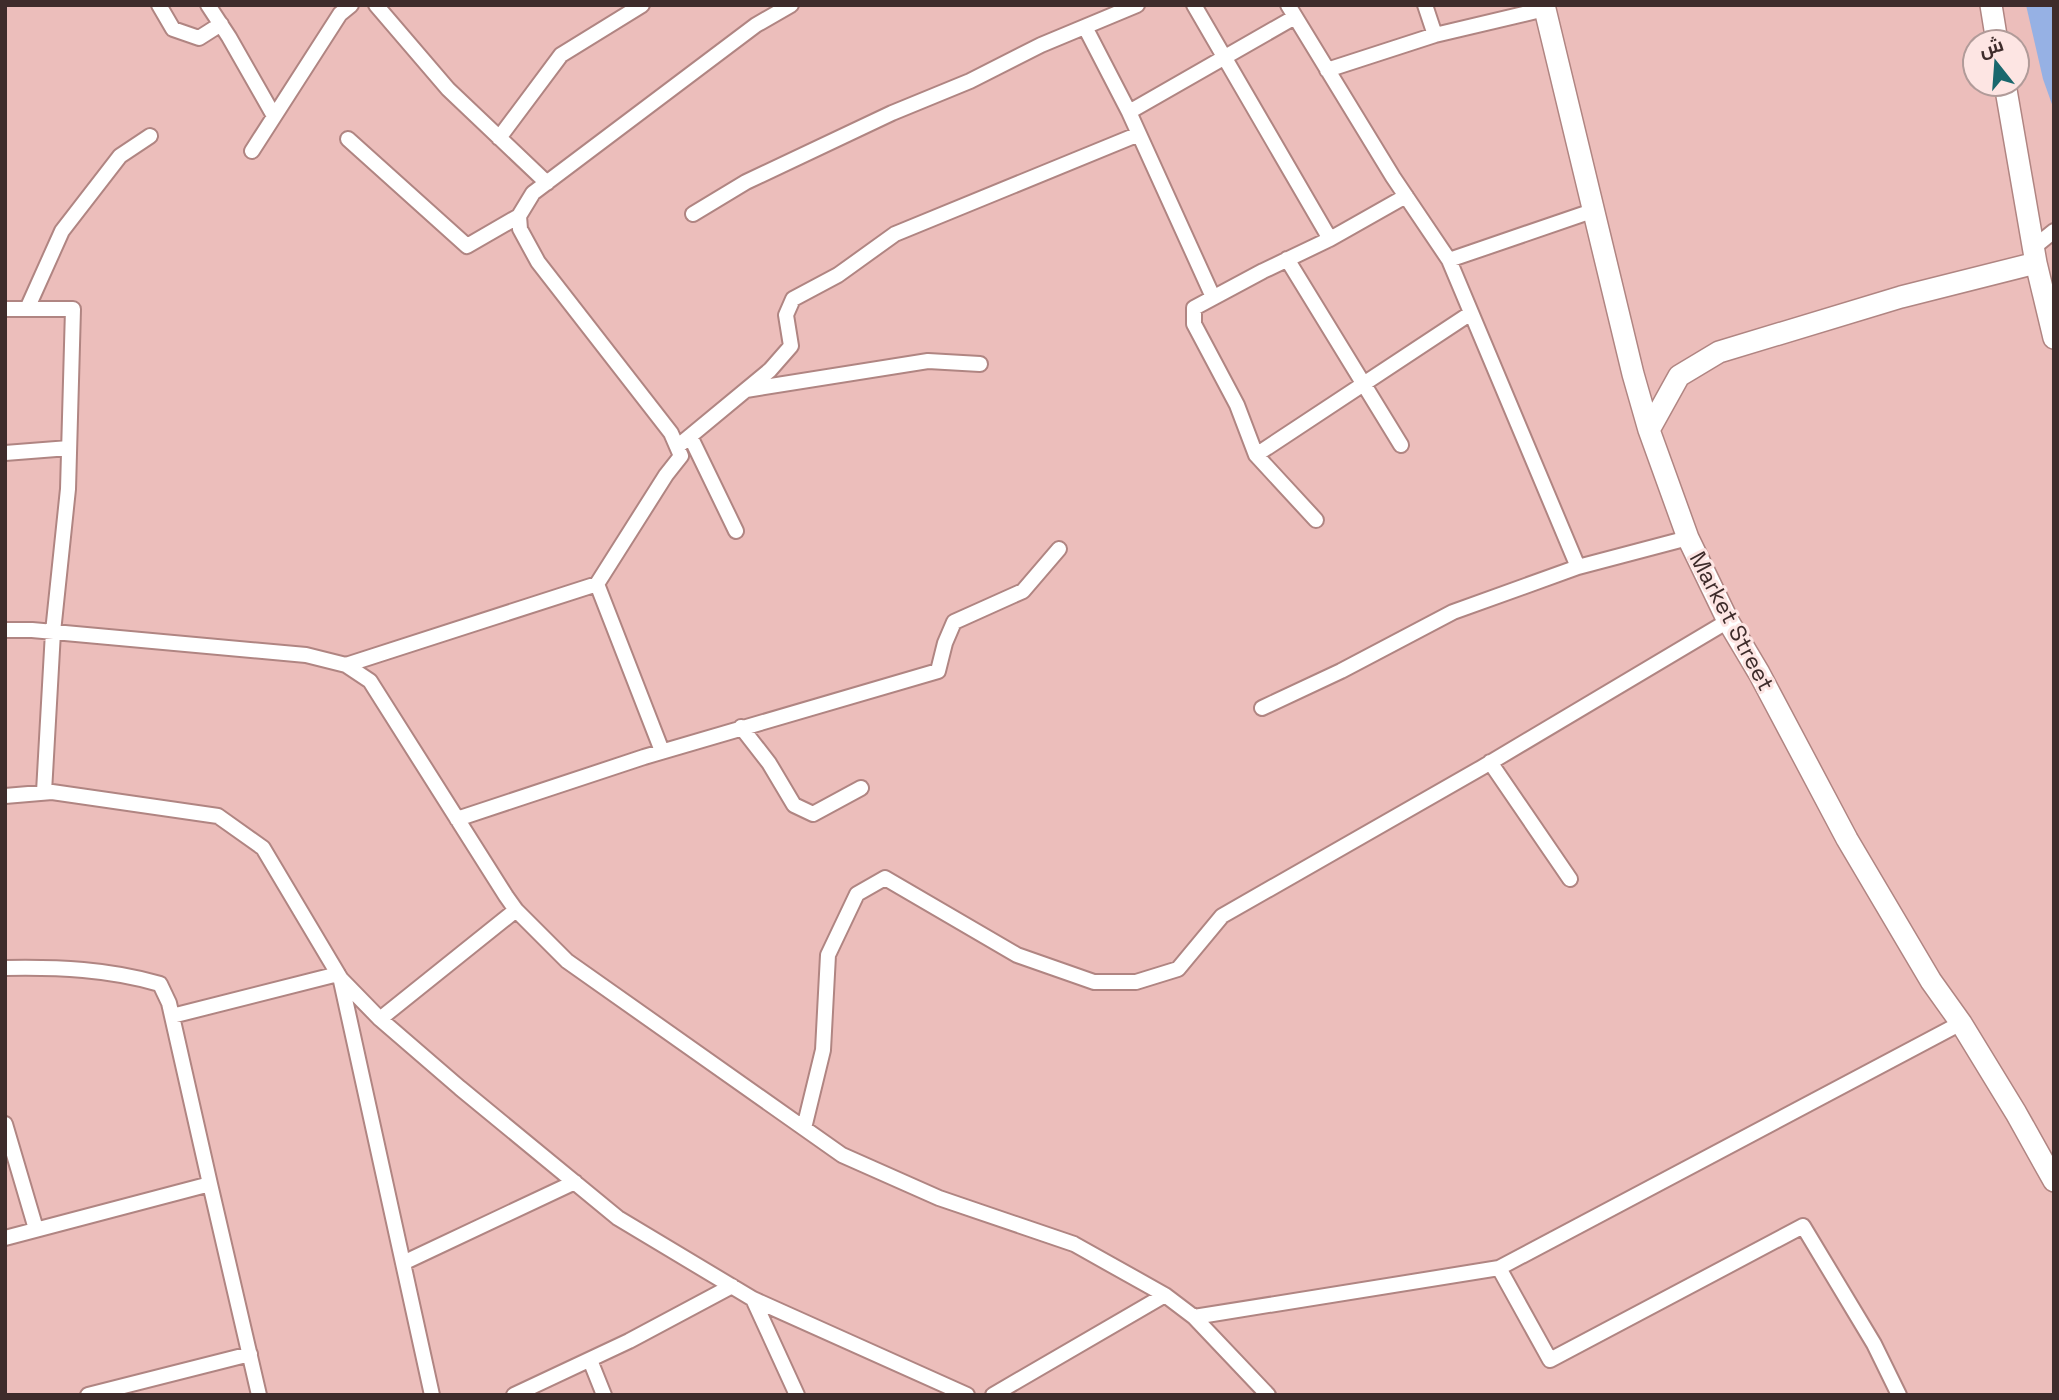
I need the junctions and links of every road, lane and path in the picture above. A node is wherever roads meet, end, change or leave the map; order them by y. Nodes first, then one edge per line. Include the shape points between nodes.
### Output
1 (159, 5) edge
2 (208, 5) edge
3 (351, 5) edge
4 (376, 5) edge
5 (642, 5) edge
6 (790, 5) edge
7 (1137, 5) edge
8 (1194, 5) edge
9 (1425, 5) edge
10 (1991, 5) edge
11 (1545, 7) edge
12 (772, 10) edge
13 (1292, 11) edge
14 (221, 24) junction
15 (1085, 27) junction
16 (1995, 28) edge
17 (1436, 35) junction
18 (1224, 58) junction
19 (1327, 70) junction
20 (2007, 98) edge
21 (1129, 112) junction
22 (274, 116) junction
23 (1139, 134) junction
24 (150, 136) dead end
25 (499, 138) junction
26 (348, 139) dead end
27 (252, 151) dead end
28 (547, 183) junction
29 (1406, 196) junction
30 (1595, 210) junction
31 (694, 214) dead end
32 (519, 216) junction
33 (2054, 230) edge
34 (1330, 239) junction
35 (2034, 256) junction
36 (1287, 259) junction
37 (1449, 260) junction
38 (1213, 298) junction
39 (5, 309) edge
40 (27, 309) junction
41 (1471, 313) junction
42 (2054, 338) edge
43 (980, 363) dead end
44 (1363, 384) junction
45 (745, 391) junction
46 (1649, 430) junction
47 (690, 436) junction
48 (1401, 445) dead end
49 (677, 447) junction
50 (69, 448) junction
51 (5, 453) edge
52 (1256, 455) junction
53 (1316, 520) dead end
54 (736, 531) dead end
55 (1688, 538) junction
56 (1059, 549) dead end
57 (1578, 567) junction
58 (597, 584) junction
59 (1728, 621) junction
60 (5, 630) edge
61 (52, 632) junction
62 (346, 665) junction
63 (1262, 708) dead end
64 (741, 727) junction
65 (662, 751) junction
66 (1490, 762) junction
67 (861, 788) dead end
68 (44, 792) junction
69 (5, 796) edge
70 (457, 819) junction
71 (1570, 879) dead end
72 (516, 910) junction
73 (5, 968) edge
74 (339, 976) junction
75 (172, 1016) junction
76 (380, 1019) junction
77 (1961, 1023) junction
78 (5, 1125) edge
79 (804, 1128) junction
80 (2054, 1181) edge
81 (575, 1182) junction
82 (210, 1184) junction
83 (36, 1229) junction
84 (5, 1238) edge
85 (403, 1263) junction
86 (1499, 1268) junction
87 (732, 1286) junction
88 (1165, 1296) junction
89 (753, 1299) junction
90 (1194, 1317) junction
91 (250, 1354) junction
92 (590, 1360) junction
93 (88, 1395) edge
94 (259, 1395) edge
95 (432, 1395) edge
96 (514, 1395) edge
97 (604, 1395) edge
98 (797, 1395) edge
99 (967, 1395) edge
100 (993, 1395) edge
101 (1268, 1395) edge
102 (1899, 1395) edge

1 - 14 street via 173,29 199,38
2 - 14 street
3 - 22 street via 340,14
4 - 25 street via 448,89
5 - 25 street via 561,55
6 - 12 street
7 - 15 street
8 - 18 street
9 - 17 street
10 - 16 street
11 - 17 street
11 - 30 street, Market Street
12 - 28 street
13 - 18 street
13 - 19 street
14 - 22 street
15 - 21 street
15 - 31 street via 746,182
17 - 19 street
18 - 21 street
18 - 34 street
19 - 29 street
20 - 35 street
21 - 23 street
22 - 27 street
23 - 38 street
23 - 45 street via 895,234 838,275 793,299 786,315 792,346
24 - 40 street via 120,156 62,231
25 - 28 street
26 - 32 street via 467,246
28 - 32 street
29 - 34 street
29 - 37 street
30 - 37 street
30 - 46 street, Market Street
32 - 49 street via 520,229 538,262 671,433
33 - 35 street
34 - 36 street
35 - 42 street
35 - 46 street via 1719,352 1679,376
36 - 38 street
36 - 44 street
37 - 41 street
38 - 52 street via 1194,308 1194,324 1237,405
39 - 40 street
40 - 50 street via 73,309
41 - 44 street
41 - 57 street
43 - 45 street via 928,361
44 - 48 street
44 - 52 street
45 - 47 street
46 - 55 street, Market Street
47 - 49 street
47 - 54 street
49 - 58 street via 681,456
50 - 51 street
50 - 61 street
52 - 53 street
55 - 57 street
55 - 59 street, Market Street
56 - 64 street via 1023,591 954,622 937,671
57 - 63 street via 1453,612
58 - 62 street
58 - 65 street
59 - 66 street
59 - 77 street, Market Street via 1847,839
60 - 61 street
61 - 62 street via 306,655
61 - 68 street
62 - 70 street via 370,681
64 - 65 street
64 - 67 street via 794,805 813,814
65 - 70 street
66 - 71 street
66 - 79 street via 1222,916 1178,969 1136,982 1094,982 1017,955 885,878 857,894 828,955 823,1050
68 - 69 street
68 - 74 street via 218,816 263,848
70 - 72 street
72 - 76 street
72 - 79 street via 567,961
73 - 75 street via 60,967 137,977 160,984
74 - 75 street
74 - 76 street
74 - 85 street
75 - 82 street
76 - 81 street
77 - 80 street, Market Street
77 - 86 street
78 - 83 street
79 - 88 street via 842,1155 939,1198 1074,1244
81 - 85 street
81 - 87 street via 618,1218
82 - 83 street
82 - 91 street
83 - 84 street
85 - 95 street
86 - 90 street
86 - 102 street via 1549,1360 1803,1226
87 - 89 street
87 - 92 street
88 - 90 street
88 - 100 street
89 - 98 street
89 - 99 street
90 - 101 street
91 - 93 street
91 - 94 street
92 - 96 street
92 - 97 street

